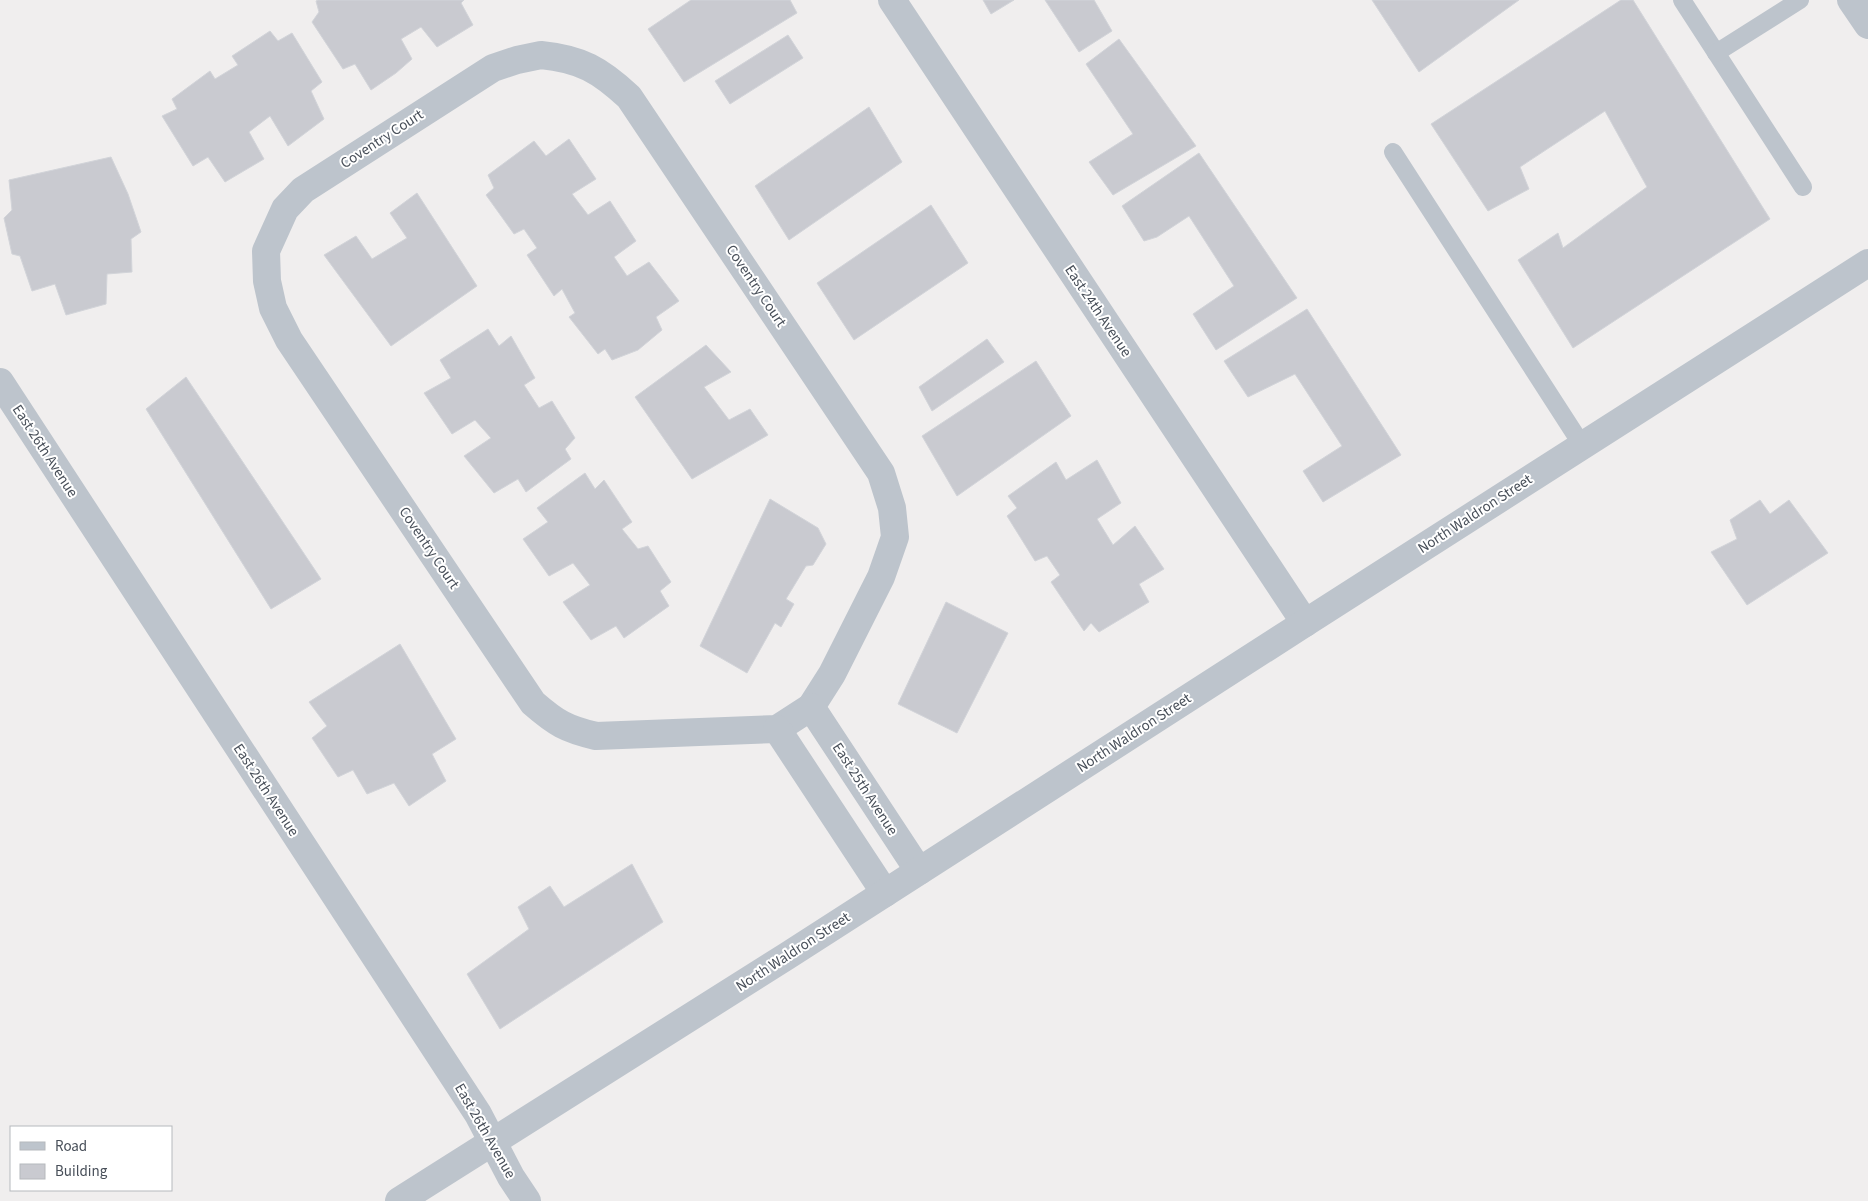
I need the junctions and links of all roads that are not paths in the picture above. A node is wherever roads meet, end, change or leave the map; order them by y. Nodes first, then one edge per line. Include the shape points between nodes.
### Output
1 (892, 0) edge
2 (1682, 0) edge
3 (1800, 0) edge
4 (1851, 0) edge
5 (1868, 25) edge
6 (1716, 53) junction
7 (1393, 152) dead end
8 (1802, 187) dead end
9 (1868, 263) edge
10 (0, 382) edge
11 (1582, 445) junction
12 (1304, 622) junction
13 (811, 707) junction
14 (777, 729) junction
15 (919, 871) junction
16 (885, 893) junction
17 (492, 1141) junction
18 (399, 1201) edge
19 (527, 1201) edge

1 - 12 street, East 24th Avenue
2 - 6 lane
3 - 6 lane
4 - 5 street
6 - 8 lane
7 - 11 lane
9 - 11 street, North Waldron Street
10 - 17 street, East 26th Avenue via 471,1103
11 - 12 street, North Waldron Street
12 - 15 street, North Waldron Street
13 - 14 street, Coventry Court
13 - 14 street, Coventry Court via 832,674 881,577 895,537 892,508 881,473 628,97 610,79 592,68 564,58 541,55 517,60 493,68 302,190 285,209 266,251 267,281 273,308 289,340 533,704 572,730 596,736
13 - 15 street, East 25th Avenue
14 - 16 street
15 - 16 street, North Waldron Street
16 - 17 street, North Waldron Street
17 - 18 street, North Waldron Street
17 - 19 street, East 26th Avenue

